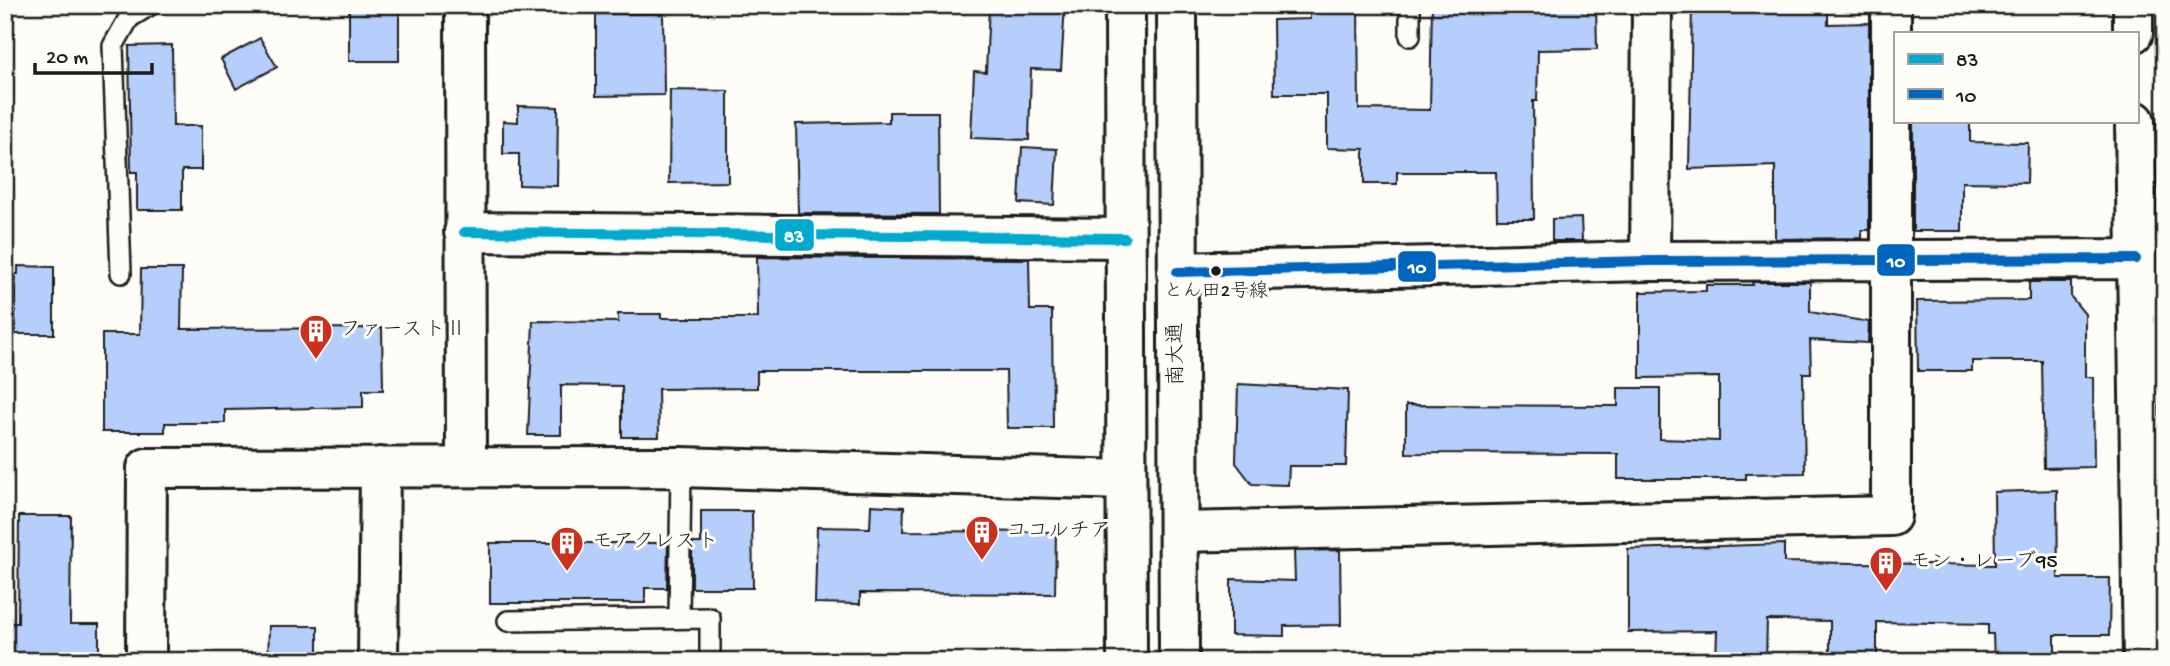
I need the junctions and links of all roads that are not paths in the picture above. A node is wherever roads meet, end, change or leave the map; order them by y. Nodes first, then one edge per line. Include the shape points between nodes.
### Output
1 (150, 5) edge
2 (465, 5) edge
3 (1125, 5) edge
4 (1177, 5) edge
5 (1410, 5) edge
6 (1652, 5) edge
7 (1891, 5) edge
8 (2133, 5) edge
9 (2133, 32) edge
10 (1410, 36) dead end
11 (2134, 122) edge
12 (464, 232) junction
13 (1125, 238) junction
14 (2136, 259) junction
15 (1891, 260) junction
16 (1650, 261) junction
17 (1177, 272) junction
18 (121, 273) dead end
19 (380, 467) junction
20 (466, 467) junction
21 (681, 467) junction
22 (1126, 480) junction
23 (1180, 532) junction
24 (679, 618) junction
25 (508, 621) dead end
26 (146, 661) edge
27 (378, 661) edge
28 (710, 661) edge
29 (1127, 661) edge
30 (1179, 661) edge
31 (2143, 661) edge

1 - 18 lane via 129,18 113,46
2 - 12 street
3 - 13 street
4 - 17 street, 南大通
5 - 10 lane
6 - 16 street
7 - 15 street
8 - 9 street
11 - 14 street
12 - 13 street
12 - 20 street
13 - 22 street
14 - 15 street
14 - 31 street
15 - 16 street
15 - 23 street via 1891,516
16 - 17 street
17 - 23 street, 南大通
19 - 20 street
19 - 26 street via 147,468
19 - 27 street
20 - 21 street
21 - 22 street
21 - 24 lane
22 - 29 street
23 - 30 street, 南大通
24 - 25 lane
24 - 28 lane via 710,618

